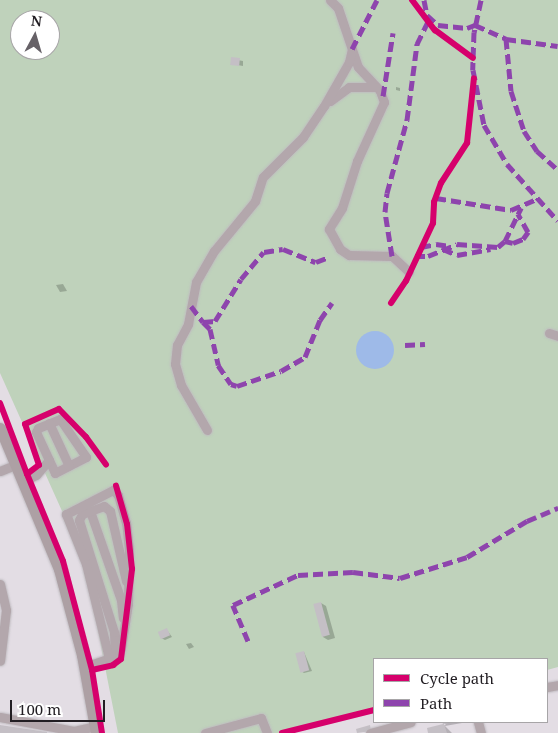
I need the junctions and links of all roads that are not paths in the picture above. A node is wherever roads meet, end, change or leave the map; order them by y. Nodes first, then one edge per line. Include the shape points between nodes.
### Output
1 (330, 0) edge
2 (352, 49) junction
3 (375, 88) junction
4 (324, 106) junction
5 (409, 272) dead end
6 (49, 424) junction
7 (0, 428) edge
8 (207, 430) dead end
9 (49, 460) junction
10 (17, 464) junction
11 (69, 466) junction
12 (0, 470) edge
13 (55, 472) junction
14 (36, 475) junction
15 (24, 481) junction
16 (90, 510) junction
17 (0, 584) edge
18 (128, 589) junction
19 (3, 620) edge
20 (124, 626) junction
21 (112, 658) junction
22 (0, 661) edge
23 (84, 667) junction
24 (0, 716) edge
25 (407, 723) edge
26 (95, 729) edge
27 (204, 733) edge
28 (267, 733) edge
29 (370, 733) edge

1 - 2 street via 338,8
2 - 3 street via 358,67
2 - 4 street via 349,62
3 - 4 street via 349,87
3 - 5 street via 383,96 381,113 357,161 342,208 329,229 340,249 349,255 392,256
4 - 8 street via 303,137 263,177 255,201 214,251 196,282 188,324 177,345 175,364 181,385
6 - 9 street via 36,432
6 - 11 street
6 - 11 street via 62,420 86,453 84,460
7 - 10 main road
9 - 13 street
9 - 14 street
10 - 12 street
10 - 15 main road
11 - 13 street
13 - 14 street
14 - 15 street
15 - 23 main road via 56,559
16 - 18 street via 104,506 110,511
16 - 20 street via 121,600
16 - 21 street via 79,520 114,632
17 - 19 street
18 - 20 street
18 - 21 street via 130,569 126,523 118,495 113,490 66,514 86,564
19 - 22 street
20 - 21 street via 121,648
21 - 23 street
23 - 26 main road
24 - 26 street via 74,731
25 - 29 street
27 - 28 street via 261,718

